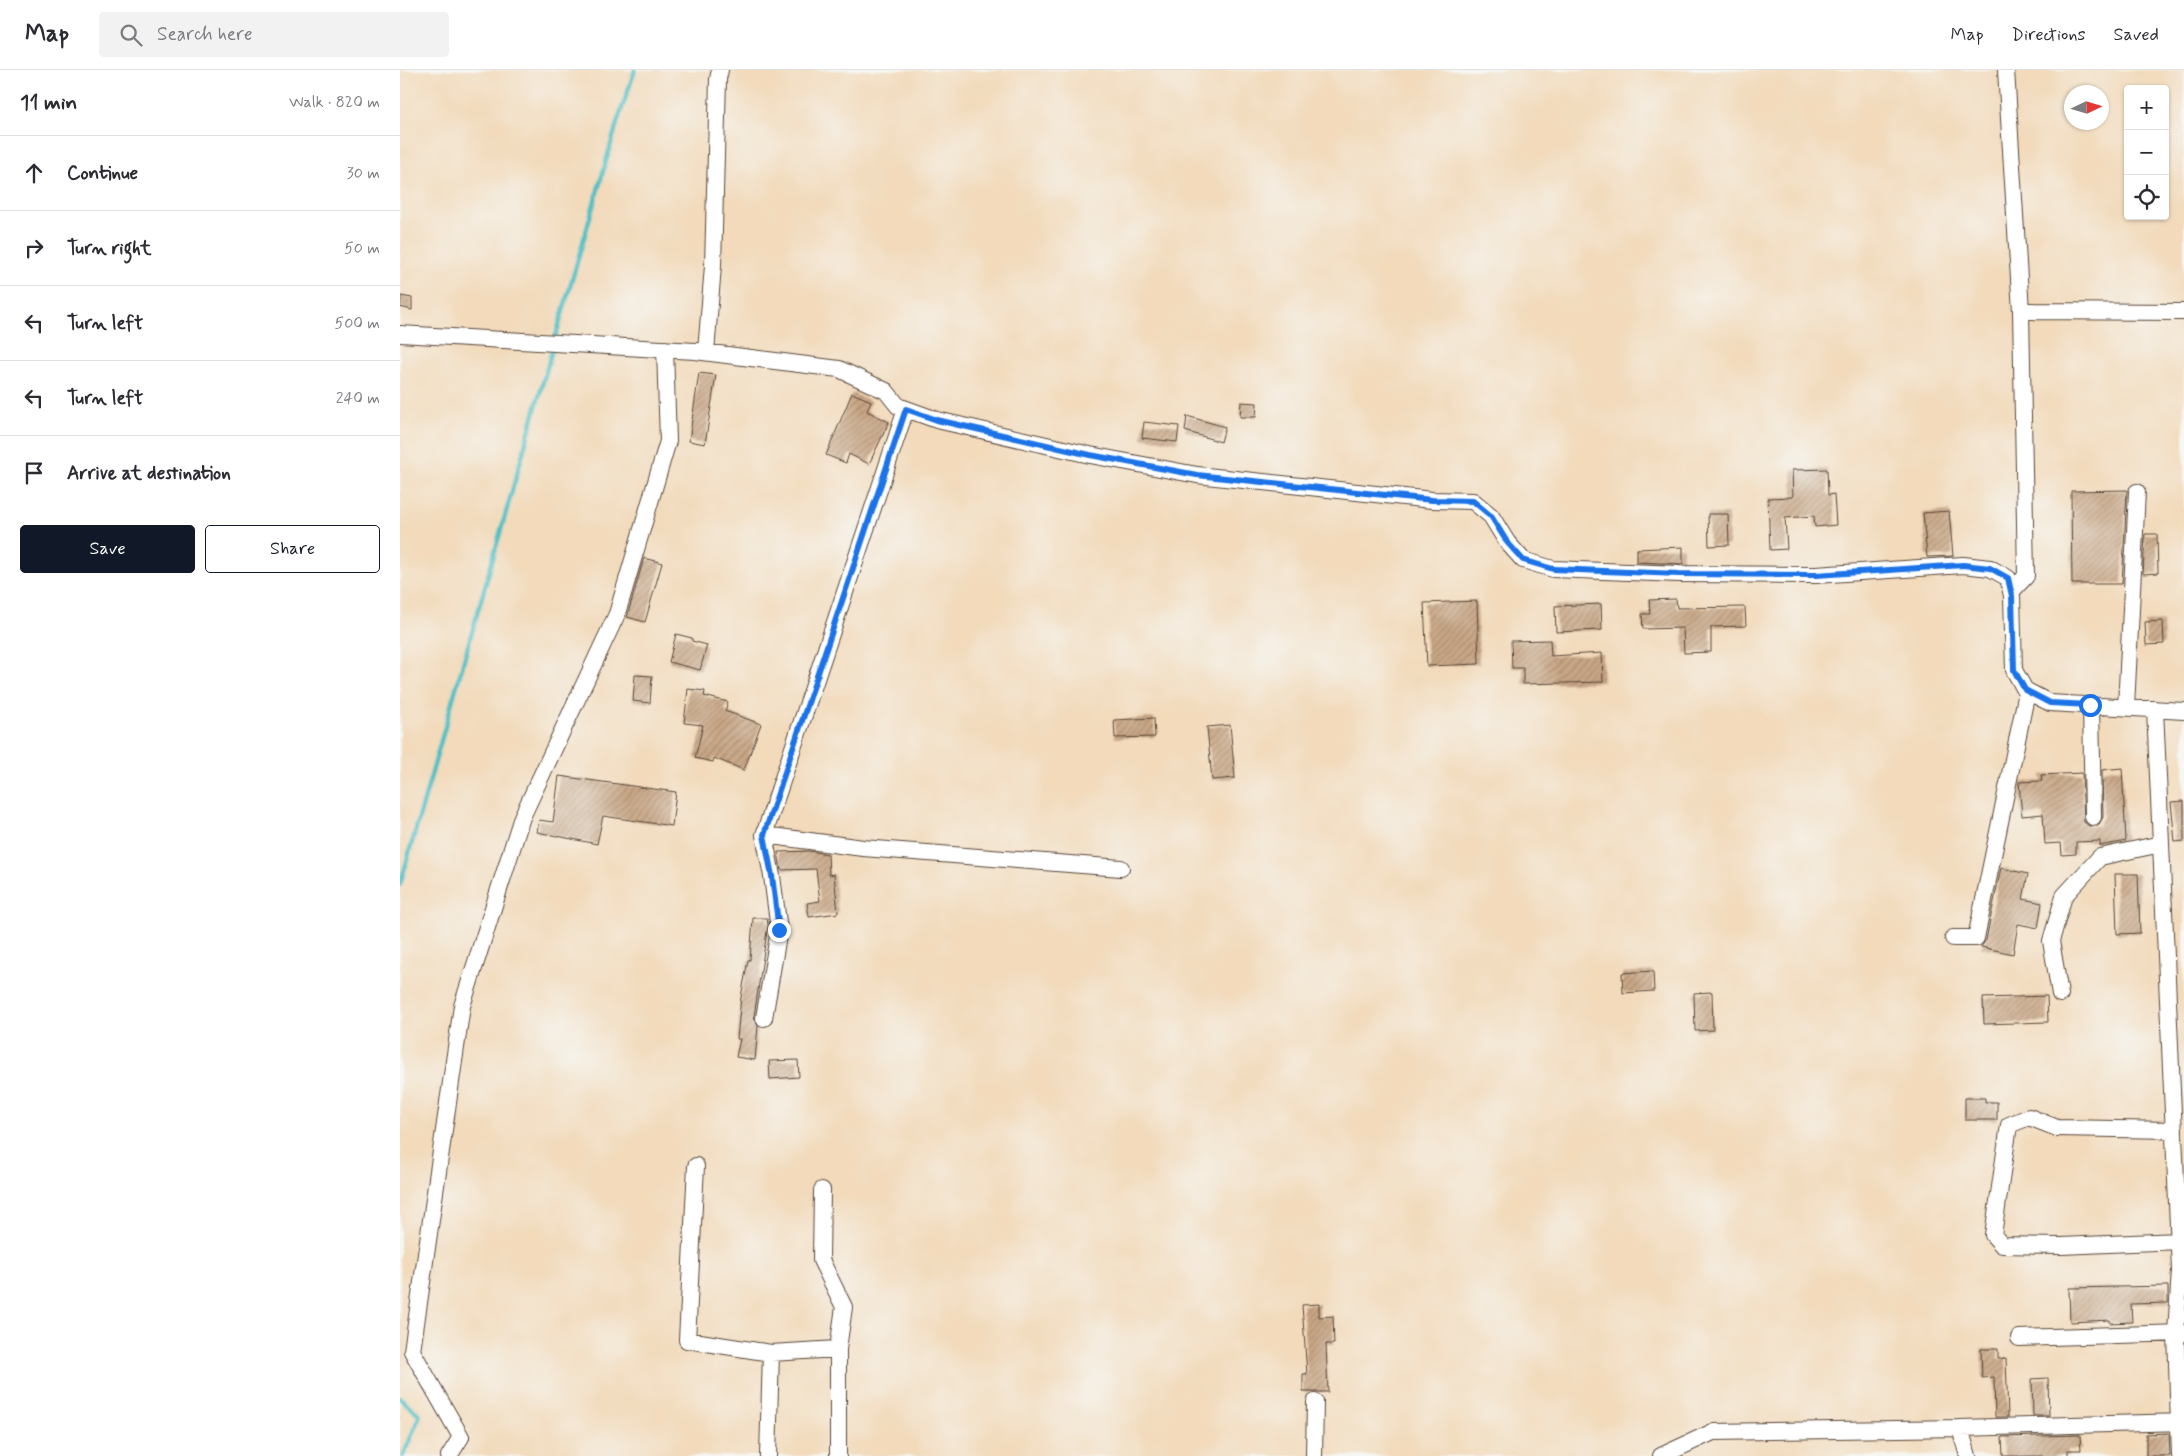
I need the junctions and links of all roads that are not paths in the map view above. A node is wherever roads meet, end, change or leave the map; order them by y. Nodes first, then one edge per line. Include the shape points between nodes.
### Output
1 (720, 70) edge
2 (2006, 70) edge
3 (2021, 311) junction
4 (2184, 312) edge
5 (400, 334) edge
6 (665, 349) junction
7 (706, 352) junction
8 (906, 409) junction
9 (2138, 492) dead end
10 (2011, 592) junction
11 (2028, 692) junction
12 (2090, 705) junction
13 (2126, 707) junction
14 (2155, 709) junction
15 (2184, 711) edge
16 (2094, 817) dead end
17 (764, 835) junction
18 (2161, 844) junction
19 (1121, 868) dead end
20 (1953, 938) dead end
21 (2060, 994) dead end
22 (764, 1018) dead end
23 (2174, 1130) junction
24 (696, 1166) dead end
25 (822, 1190) dead end
26 (2179, 1241) junction
27 (2180, 1333) edge
28 (2019, 1338) dead end
29 (838, 1349) junction
30 (771, 1353) junction
31 (1315, 1402) dead end
32 (2181, 1422) edge
33 (1960, 1428) junction
34 (449, 1456) edge
35 (768, 1456) edge
36 (838, 1456) edge
37 (1314, 1456) edge
38 (1661, 1456) edge
39 (1968, 1456) edge
40 (2180, 1456) edge

1 - 7 street via 713,266
2 - 3 street
3 - 4 street
3 - 10 street via 2026,576
5 - 6 street
6 - 7 street
6 - 34 street via 668,441 617,614 522,817 462,1006 412,1351 461,1437
7 - 8 street via 839,369 886,391 898,406
8 - 10 street via 937,420 1090,455 1197,475 1432,500 1473,501 1491,516 1523,560 1553,569 1816,575 1963,565 1990,568 2008,578
8 - 17 street
9 - 13 street
10 - 11 street via 2014,670
11 - 12 street via 2050,703
11 - 20 street via 1976,938
12 - 13 street
12 - 16 street
13 - 14 street
14 - 15 street
14 - 18 street
17 - 19 street via 862,848
17 - 22 street via 779,930
18 - 21 street via 2100,857 2064,896 2051,941
18 - 23 street
23 - 26 street
23 - 26 street via 2057,1128 2029,1117 2009,1125 1993,1235 2002,1245
24 - 30 street via 687,1340
25 - 29 street via 821,1260 844,1307
26 - 27 street
27 - 28 street
27 - 32 street
29 - 30 street
29 - 36 street
30 - 35 street
31 - 37 street
32 - 33 street
32 - 40 street
33 - 38 street via 1713,1432
33 - 39 street

